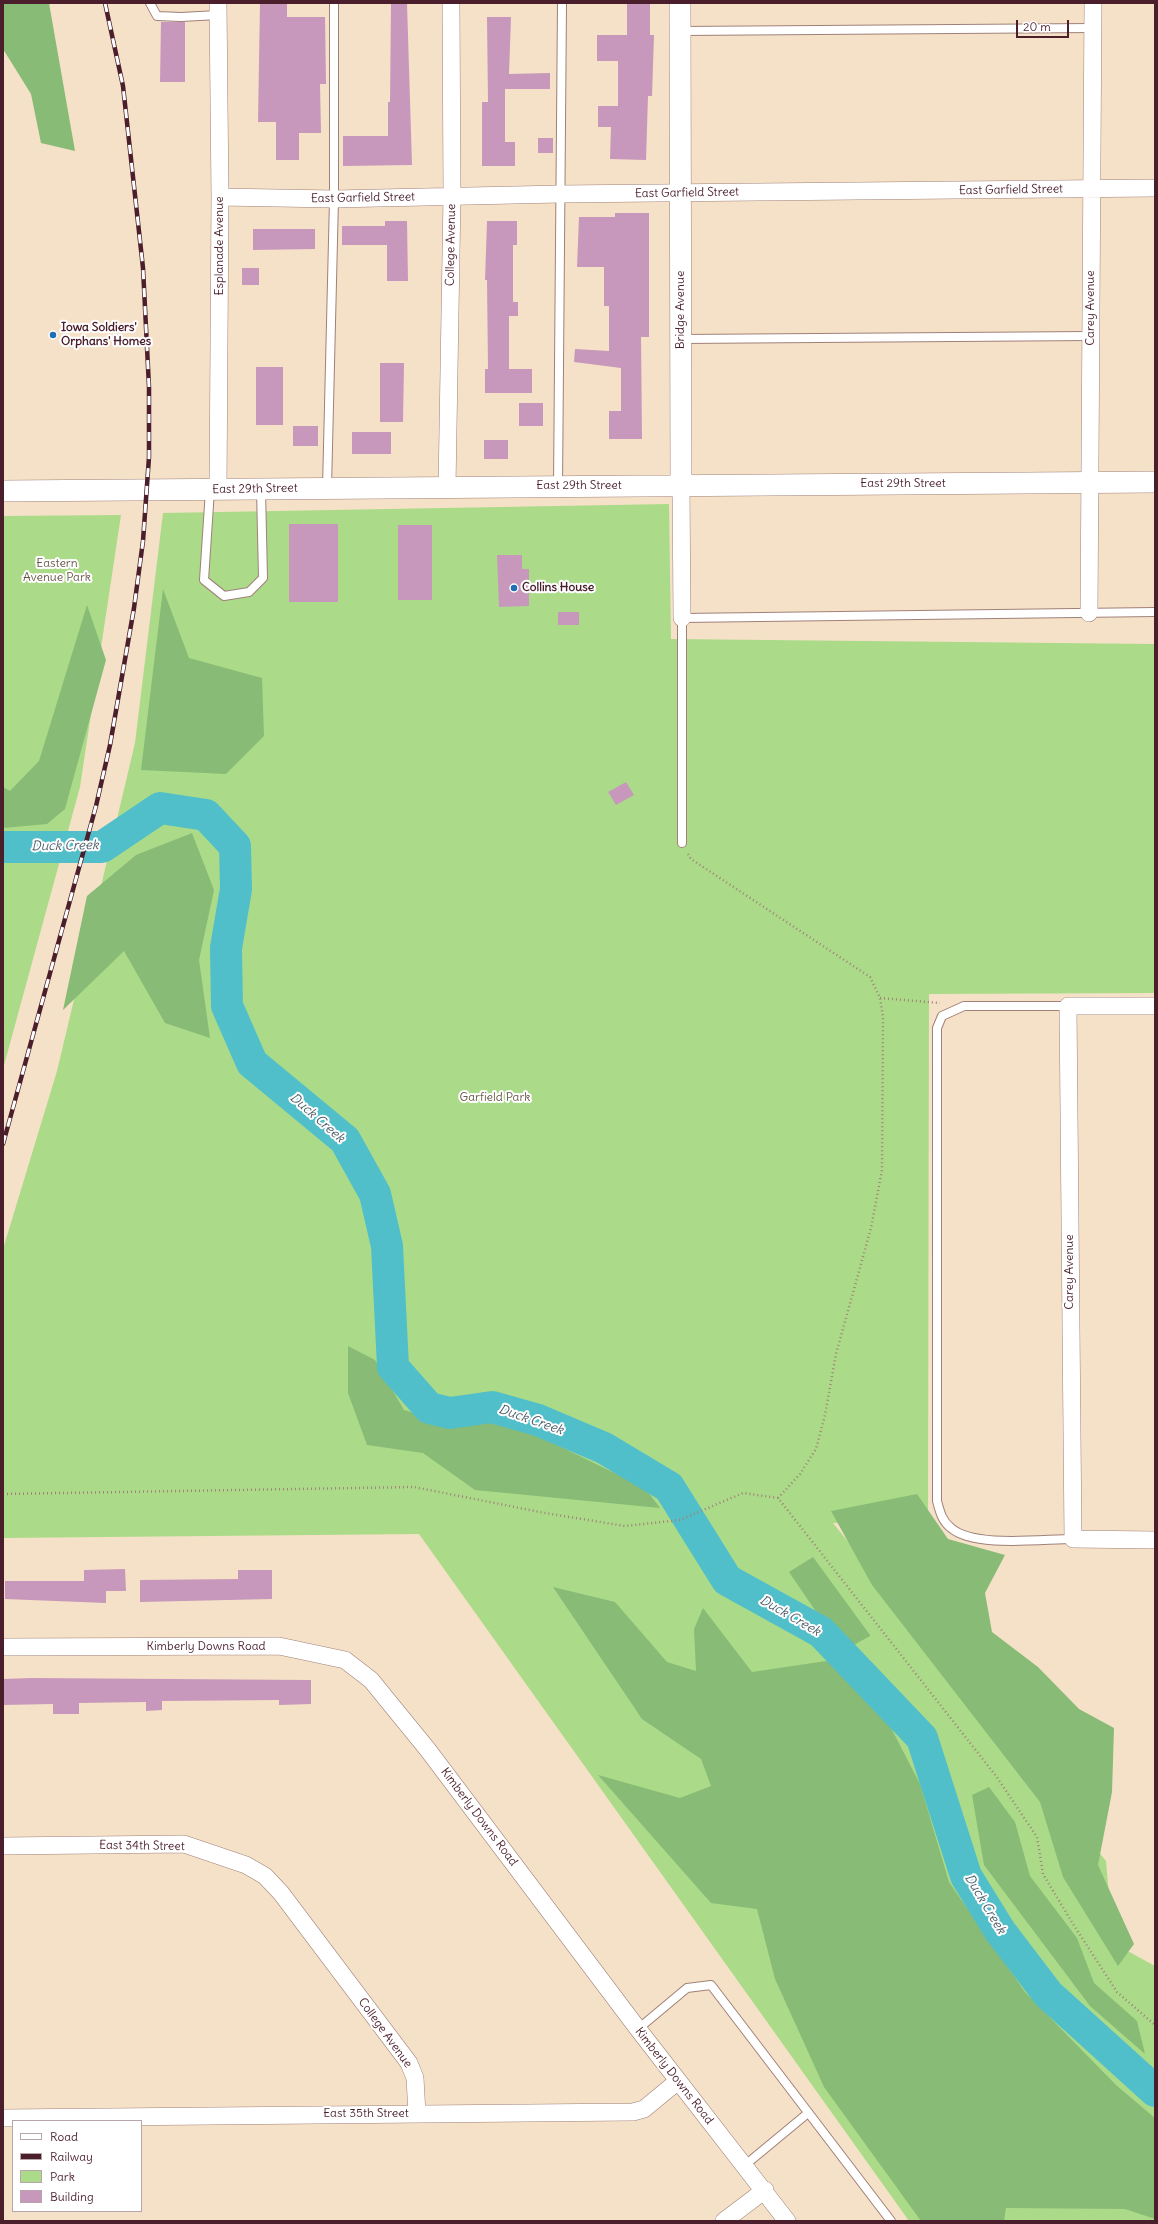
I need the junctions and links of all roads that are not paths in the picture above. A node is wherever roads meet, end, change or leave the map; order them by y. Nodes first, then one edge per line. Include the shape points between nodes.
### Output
1 (150, 3) edge
2 (334, 3) edge
3 (451, 3) edge
4 (562, 3) edge
5 (680, 3) edge
6 (1093, 3) edge
7 (218, 9) edge
8 (1093, 28) junction
9 (680, 31) junction
10 (1155, 188) edge
11 (1091, 189) junction
12 (681, 193) junction
13 (560, 194) junction
14 (452, 196) junction
15 (220, 198) junction
16 (334, 199) junction
17 (1090, 336) junction
18 (681, 339) junction
19 (1089, 482) junction
20 (1155, 482) edge
21 (681, 485) junction
22 (447, 487) junction
23 (558, 487) junction
24 (261, 489) junction
25 (327, 489) junction
26 (214, 490) junction
27 (3, 492) edge
28 (1155, 612) edge
29 (1089, 613) junction
30 (682, 618) junction
31 (682, 842) road end
32 (1068, 1006) junction
33 (1155, 1006) edge
34 (1073, 1539) junction
35 (1155, 1540) edge
36 (3, 1647) edge
37 (3, 1846) edge
38 (331, 1960) joint
39 (638, 2029) junction
40 (678, 2081) junction
41 (808, 2113) junction
42 (417, 2114) junction
43 (3, 2118) edge
44 (744, 2166) junction
45 (765, 2190) junction
46 (724, 2221) edge
47 (787, 2221) edge
48 (891, 2221) edge

1 - 7 lane via 157,16 181,18
2 - 16 lane
3 - 14 street, College Avenue
4 - 13 lane
5 - 9 street, Bridge Avenue
6 - 8 street, Carey Avenue
7 - 15 street, Esplanade Avenue
8 - 9 lane
8 - 11 street, Carey Avenue
9 - 12 street, Bridge Avenue
10 - 11 street, East Garfield Street
11 - 12 street, East Garfield Street
11 - 17 street, Carey Avenue
12 - 13 street, East Garfield Street
12 - 18 street, Bridge Avenue
13 - 14 street, East Garfield Street
13 - 23 lane
14 - 16 street, East Garfield Street
14 - 22 street, College Avenue
15 - 16 street, East Garfield Street
15 - 26 street, Esplanade Avenue
16 - 25 lane
17 - 18 lane
17 - 19 street, Carey Avenue
18 - 21 street, Bridge Avenue
19 - 20 street, East 29th Street
19 - 21 street, East 29th Street
19 - 29 street, Carey Avenue
21 - 23 street, East 29th Street
21 - 30 street, Bridge Avenue
22 - 23 street, East 29th Street
22 - 25 street, East 29th Street
24 - 25 street, East 29th Street
24 - 26 street, East 29th Street
24 - 26 lane via 263,578 249,592 224,596 204,580
26 - 27 street, East 29th Street
28 - 29 lane
29 - 30 lane
30 - 31 lane
32 - 33 street
32 - 34 street, Carey Avenue
32 - 34 lane via 964,1006 942,1016 937,1028 937,1501 942,1519 963,1536 980,1540
34 - 35 street
36 - 39 street, Kimberly Downs Road via 279,1646 345,1660 372,1680 428,1750
37 - 38 street, East 34th Street via 184,1844 246,1865 265,1876 281,1893
38 - 42 street, College Avenue via 409,2063 415,2078
39 - 40 street, Kimberly Downs Road
39 - 41 lane via 687,1988 711,1985
40 - 42 street, East 35th Street via 644,2109 633,2112
40 - 44 street, Kimberly Downs Road
41 - 44 lane
41 - 48 lane
42 - 43 street, East 35th Street
44 - 45 street, Kimberly Downs Road
45 - 46 street
45 - 47 street, Kimberly Downs Road

